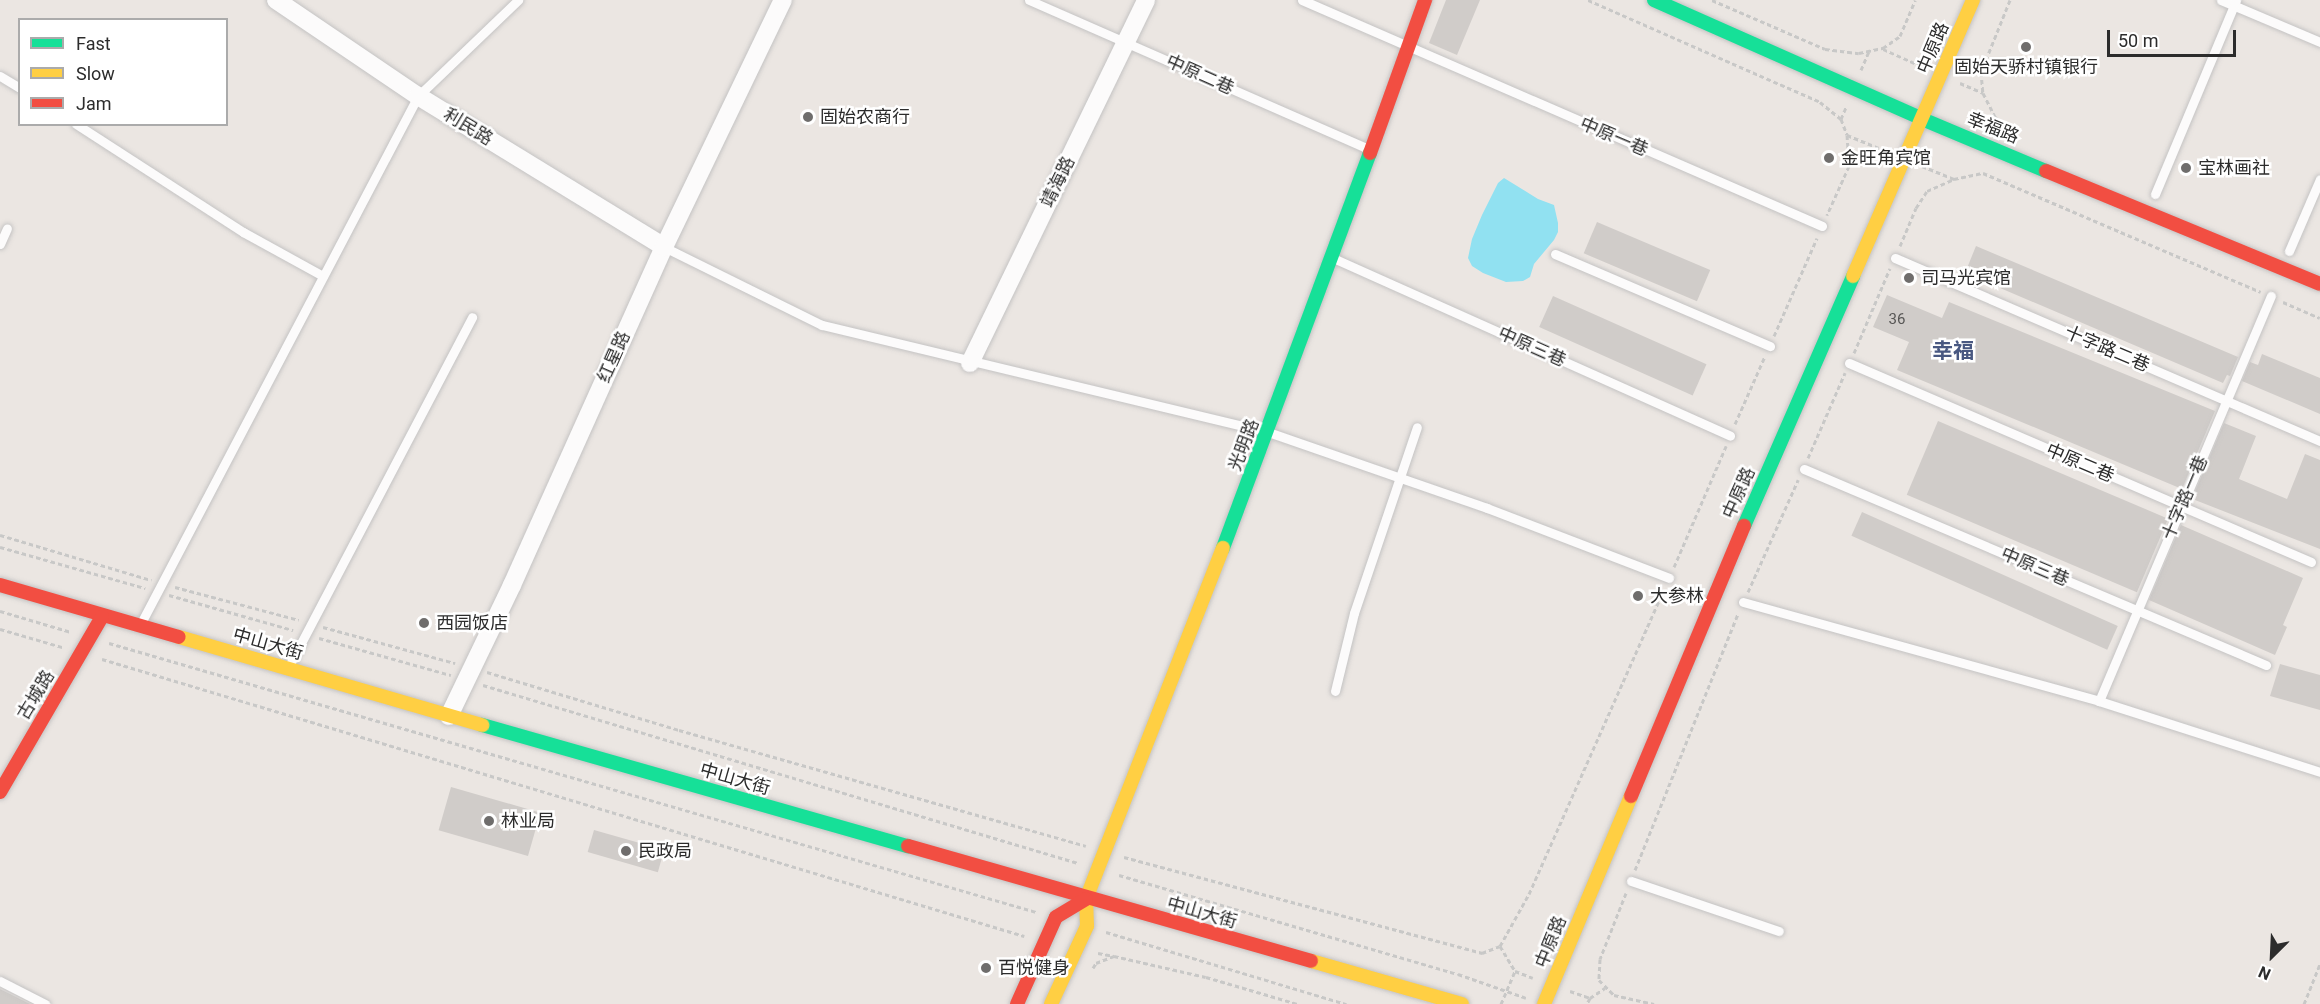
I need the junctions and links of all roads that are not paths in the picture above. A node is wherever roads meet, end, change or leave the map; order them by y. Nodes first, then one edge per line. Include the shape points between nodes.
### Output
1 (518, 0) edge
2 (783, 0) edge
3 (1029, 0) edge
4 (1146, 0) edge
5 (1302, 0) edge
6 (1425, 0) edge
7 (1654, 0) edge
8 (1973, 0) edge
9 (2221, 0) edge
10 (279, 1) edge
11 (2235, 3) edge
12 (2320, 42) edge
13 (1126, 43) junction
14 (1406, 47) junction
15 (0, 76) edge
16 (18, 87) edge
17 (418, 96) junction
18 (1922, 119) junction
19 (79, 126) edge
20 (1370, 150) junction
21 (2320, 179) edge
22 (2155, 194) dead end
23 (1822, 226) road end
24 (7, 228) dead end
25 (0, 244) edge
26 (664, 247) junction
27 (2289, 251) dead end
28 (1555, 254) dead end
29 (1333, 258) junction
30 (1894, 258) dead end
31 (323, 276) junction
32 (2320, 284) edge
33 (2271, 296) dead end
34 (472, 317) dead end
35 (1770, 346) road end
36 (970, 363) junction
37 (1850, 363) dead end
38 (2226, 401) junction
39 (1417, 427) dead end
40 (1268, 432) junction
41 (1730, 436) road end
42 (2320, 441) edge
43 (1804, 469) dead end
44 (1399, 478) junction
45 (2181, 507) junction
46 (2311, 562) dead end
47 (1669, 578) road end
48 (0, 585) edge
49 (1743, 602) dead end
50 (2138, 611) junction
51 (102, 617) junction
52 (139, 627) junction
53 (2266, 665) dead end
54 (288, 668) junction
55 (1335, 691) dead end
56 (2099, 701) junction
57 (449, 716) junction
58 (2320, 772) edge
59 (0, 792) edge
60 (1631, 881) dead end
61 (1086, 898) junction
62 (1779, 932) dead end
63 (0, 981) edge
64 (45, 1004) edge
65 (1017, 1004) edge
66 (1051, 1004) edge
67 (1462, 1004) edge
68 (1544, 1004) edge

1 - 17 lane
2 - 26 street, 红星路
3 - 13 lane, 中原二巷
4 - 13 street, 靖海路
5 - 14 lane, 中原一巷
6 - 14 main road, 光明路
7 - 18 main road, 幸福路
8 - 18 main road, 中原路
9 - 11 lane
10 - 17 street, 利民路
11 - 12 lane
11 - 22 lane
13 - 20 lane, 中原二巷
13 - 36 street, 靖海路
14 - 20 main road, 光明路
14 - 23 lane, 中原一巷
15 - 16 lane
17 - 26 street, 利民路
17 - 31 lane
18 - 32 main road, 幸福路
18 - 68 main road, 中原路 via 1716,591
19 - 31 lane via 243,232
20 - 29 main road, 光明路
21 - 27 lane
24 - 25 lane
26 - 36 lane via 822,325
26 - 57 street, 红星路
28 - 35 lane
29 - 40 main road, 光明路
29 - 41 lane, 中原三巷
30 - 38 lane, 十字路二巷
31 - 52 lane
33 - 38 lane, 十字路一巷
34 - 54 lane
36 - 40 lane
37 - 45 lane, 中原二巷
38 - 42 lane, 十字路二巷
38 - 45 lane, 十字路一巷
39 - 44 lane
40 - 44 lane
40 - 61 main road, 光明路
43 - 50 lane, 中原三巷
44 - 47 lane
44 - 55 lane via 1354,613
45 - 46 lane, 中原二巷
45 - 50 lane, 十字路一巷
48 - 51 main road, 中山大街
49 - 56 lane
50 - 53 lane, 中原三巷
50 - 56 lane, 十字路一巷
51 - 52 main road, 中山大街
51 - 59 main road, 古城路
52 - 54 main road, 中山大街
54 - 57 main road, 中山大街
56 - 58 lane
57 - 61 main road, 中山大街
60 - 62 lane
61 - 65 main road via 1056,917
61 - 66 main road, 光明路 via 1087,926
61 - 67 main road, 中山大街
63 - 64 lane

